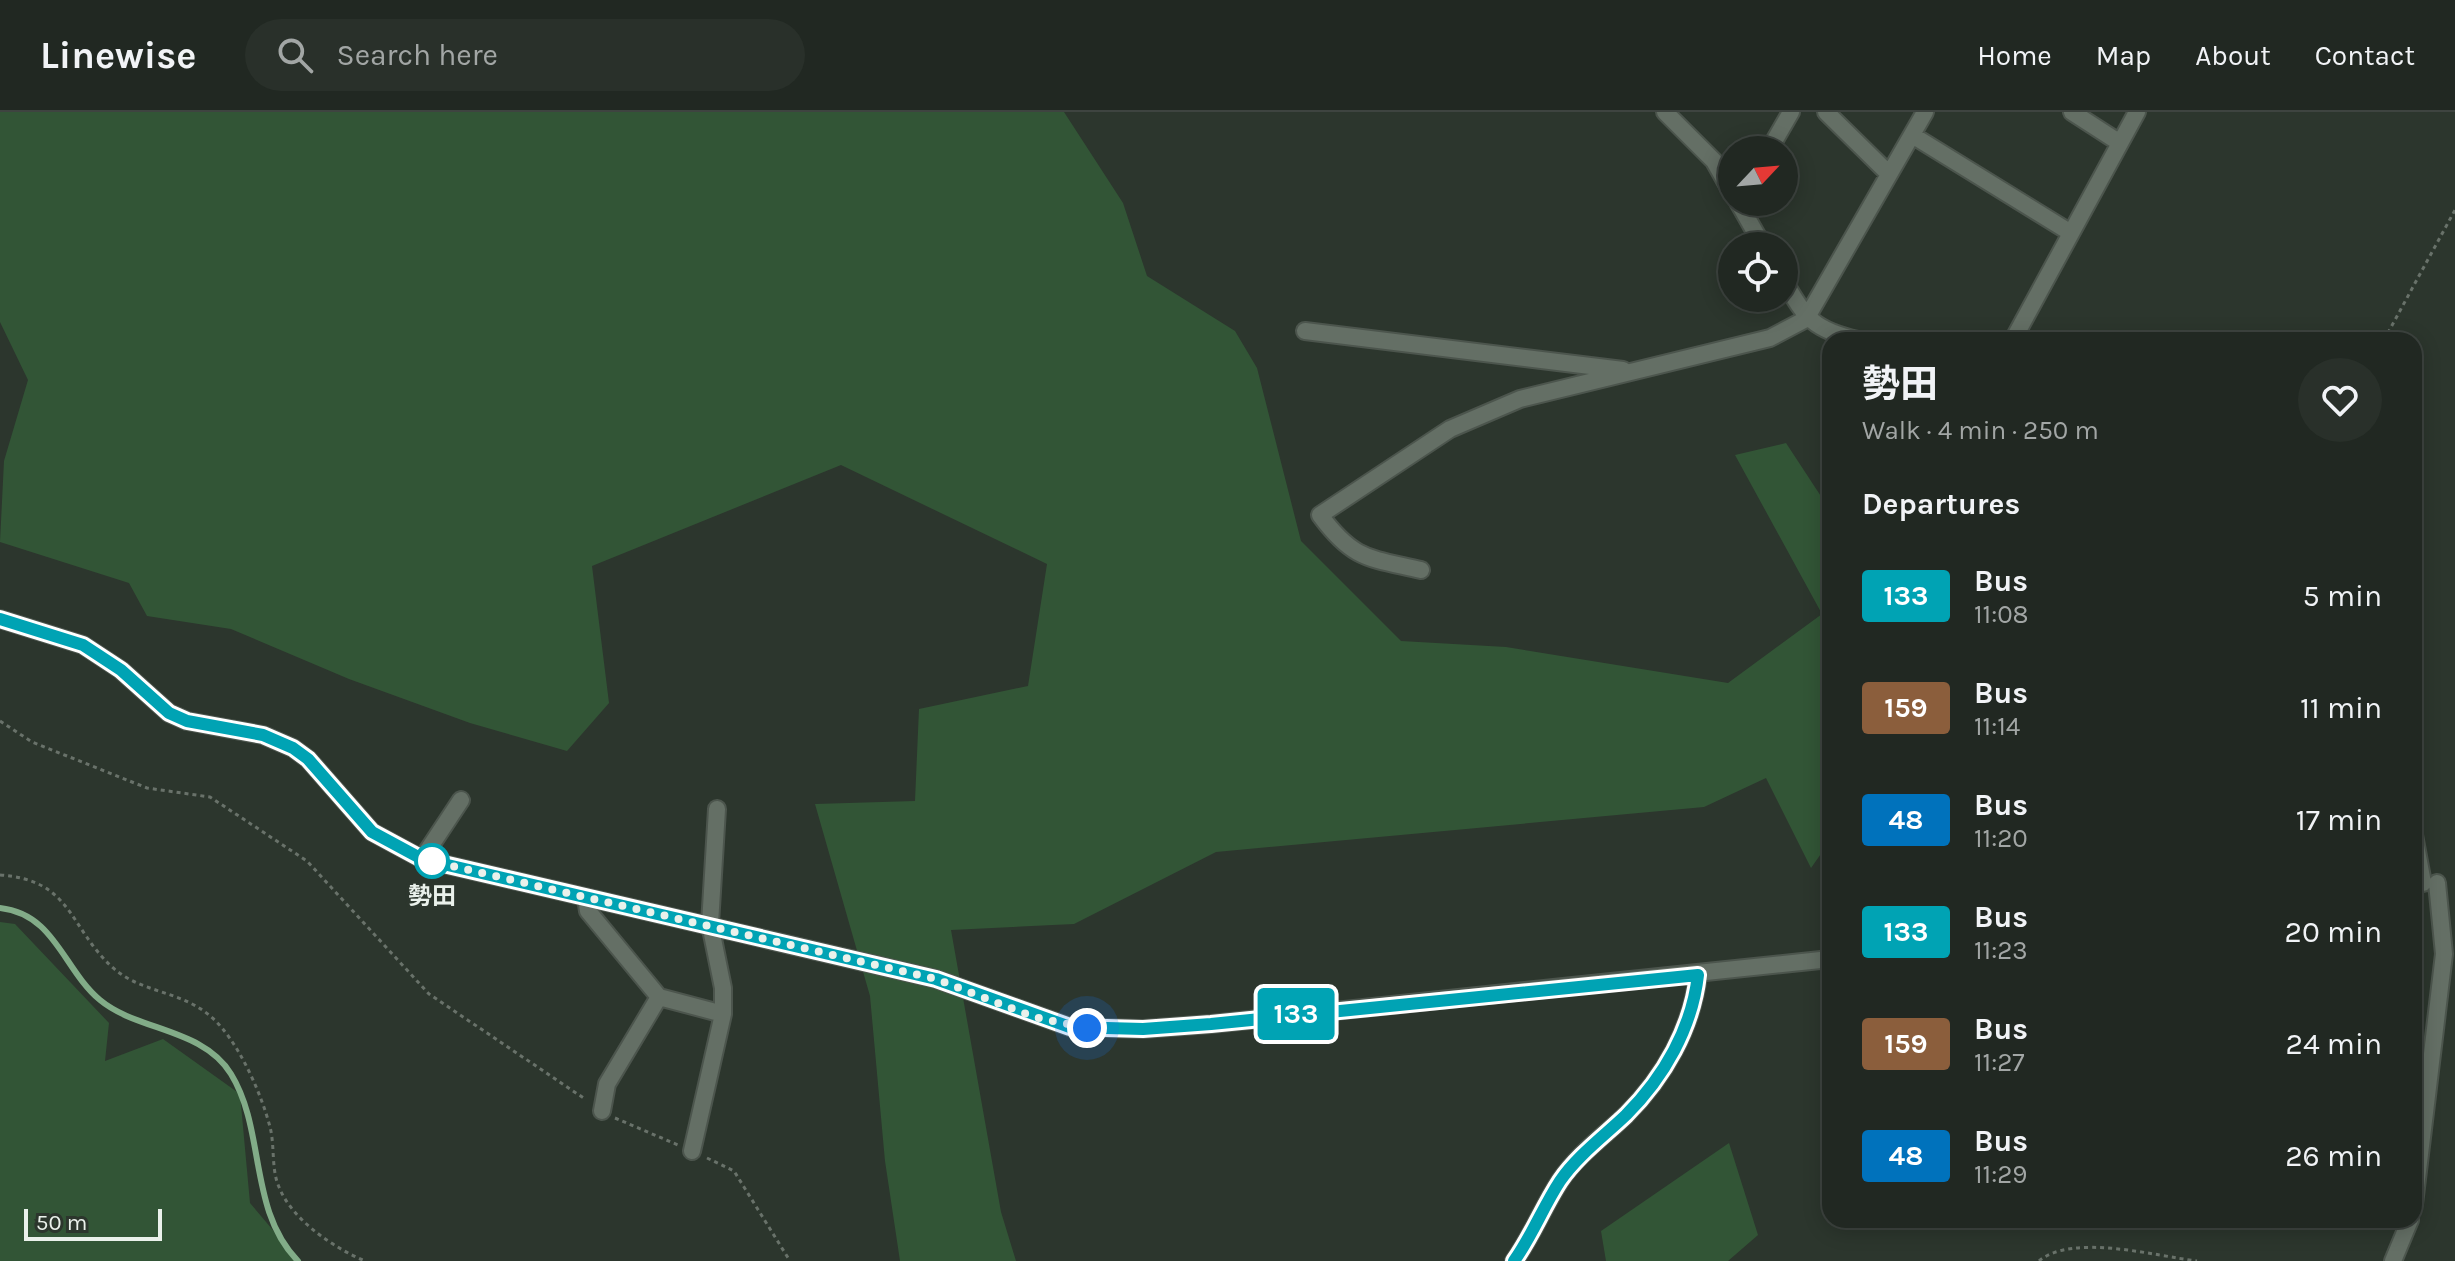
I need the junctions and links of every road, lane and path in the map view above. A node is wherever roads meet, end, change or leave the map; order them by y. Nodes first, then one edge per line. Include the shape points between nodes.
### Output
1 (1665, 112) edge
2 (1791, 112) edge
3 (1826, 112) edge
4 (1925, 112) edge
5 (2072, 112) edge
6 (2137, 112) edge
7 (1912, 135) junction
8 (1777, 136) edge
9 (2120, 143) junction
10 (1718, 168) edge
11 (1889, 174) junction
12 (2455, 210) edge
13 (2071, 233) junction
14 (1798, 305) edge
15 (1806, 319) junction
16 (1305, 331) dead end
17 (1827, 332) edge
18 (2017, 332) edge
19 (2388, 332) edge
20 (1633, 371) junction
21 (1421, 570) dead end
22 (0, 619) edge
23 (0, 721) edge
24 (461, 800) dead end
25 (717, 809) dead end
26 (422, 859) junction
27 (0, 875) edge
28 (2455, 881) edge
29 (2425, 882) edge
30 (586, 898) junction
31 (710, 924) junction
32 (1822, 960) edge
33 (1698, 975) junction
34 (659, 997) junction
35 (723, 1014) junction
36 (602, 1111) junction
37 (2422, 1137) edge
38 (692, 1151) junction
39 (2407, 1228) edge
40 (365, 1261) edge
41 (790, 1261) edge
42 (1514, 1261) edge
43 (2039, 1261) edge
44 (2197, 1261) edge
45 (2393, 1261) edge

1 - 10 street
2 - 8 street
3 - 11 street
4 - 7 street
5 - 9 street
6 - 9 street
7 - 11 street
7 - 13 street
9 - 13 street
11 - 15 street
12 - 19 path
13 - 18 street
14 - 15 street
15 - 17 street
15 - 20 street via 1770,338
16 - 20 street
20 - 21 street via 1520,399 1450,429 1320,515 1339,542 1361,556
22 - 26 street via 83,645 169,713 187,721 263,735 293,748 372,832
23 - 36 path via 32,742 147,788 210,797 307,861 429,994
24 - 26 street
25 - 31 street
26 - 30 street
27 - 40 path via 40,882 114,969 190,1000 209,1014 235,1045 266,1114 277,1185 284,1197 299,1217 347,1254
28 - 29 street
29 - 37 street via 2444,954
30 - 31 street
30 - 34 street via 588,911
31 - 33 street via 936,979 1070,1027 1103,1029 1211,1024
31 - 35 street
32 - 33 street
33 - 42 street via 1687,1028 1676,1049 1629,1112 1560,1181
34 - 35 street
34 - 36 street via 607,1084
35 - 38 street
36 - 38 path
38 - 41 path via 734,1171
39 - 45 street
43 - 44 path via 2077,1246

